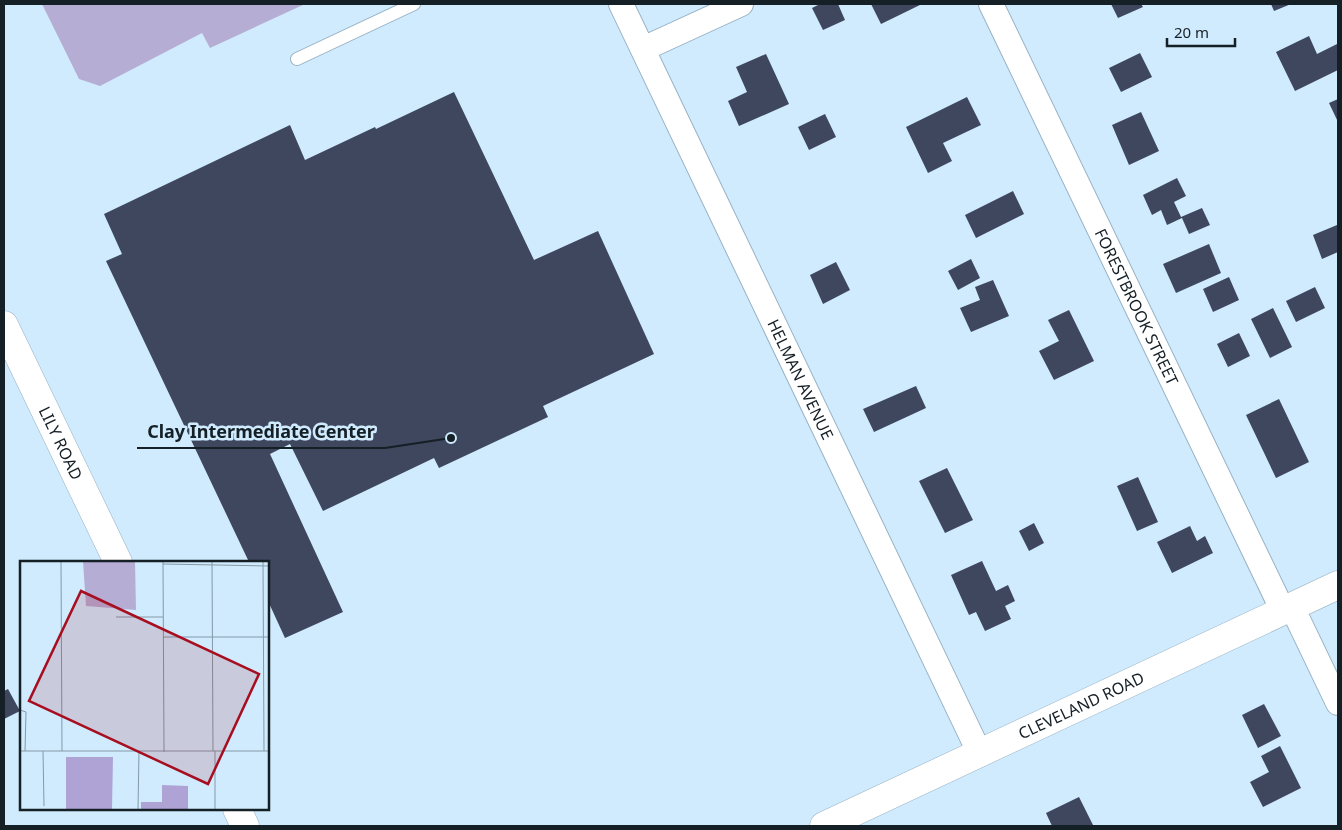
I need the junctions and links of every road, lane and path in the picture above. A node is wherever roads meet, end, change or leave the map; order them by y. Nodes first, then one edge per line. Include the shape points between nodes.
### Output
1 (414, 4) edge
2 (621, 4) edge
3 (741, 4) edge
4 (991, 4) edge
5 (643, 49) junction
6 (297, 59) dead end
7 (4, 325) edge
8 (118, 561) edge
9 (1338, 585) edge
10 (1288, 609) junction
11 (1338, 703) edge
12 (980, 754) junction
13 (237, 810) edge
14 (245, 826) edge
15 (824, 826) edge

1 - 6 lane
2 - 5 street, HELMAN AVENUE
3 - 5 street
4 - 10 street, FORESTBROOK STREET
5 - 12 street, HELMAN AVENUE
7 - 8 main road, LILY ROAD
9 - 10 main road, CLEVELAND ROAD
10 - 11 street, FORESTBROOK STREET
10 - 12 main road, CLEVELAND ROAD
12 - 15 main road, CLEVELAND ROAD
13 - 14 main road

